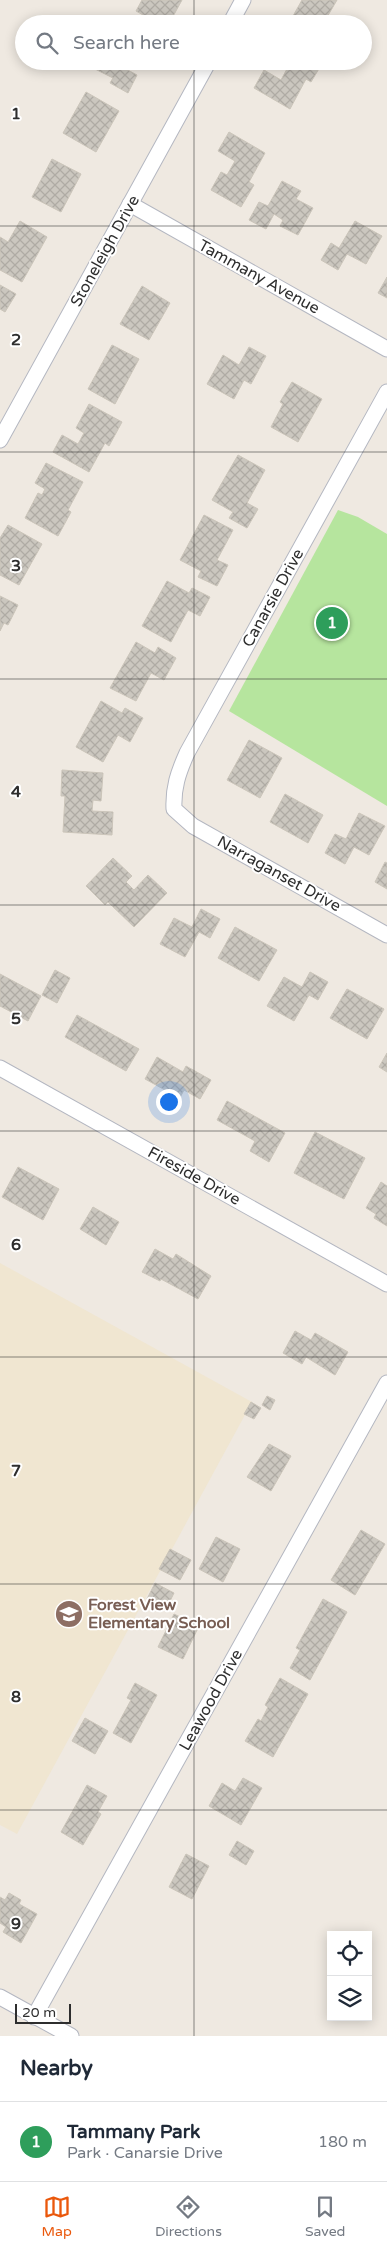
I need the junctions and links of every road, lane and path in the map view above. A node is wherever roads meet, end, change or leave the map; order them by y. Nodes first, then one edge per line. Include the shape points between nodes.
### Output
1 (243, 0) edge
2 (235, 15) edge
3 (204, 70) edge
4 (130, 204) junction
5 (387, 349) edge
6 (387, 392) edge
7 (0, 440) edge
8 (174, 809) joint
9 (387, 935) edge
10 (0, 1068) edge
11 (387, 1284) edge
12 (387, 1383) edge
13 (0, 1997) edge
14 (34, 2016) junction
15 (71, 2036) edge

1 - 2 street
3 - 4 street, Stoneleigh Drive
4 - 5 street, Tammany Avenue
4 - 7 street, Stoneleigh Drive
6 - 8 street, Canarsie Drive via 187,754 177,775
8 - 9 street, Narraganset Drive via 193,826
10 - 11 street, Fireside Drive
12 - 14 street, Leawood Drive
13 - 14 street
14 - 15 street

